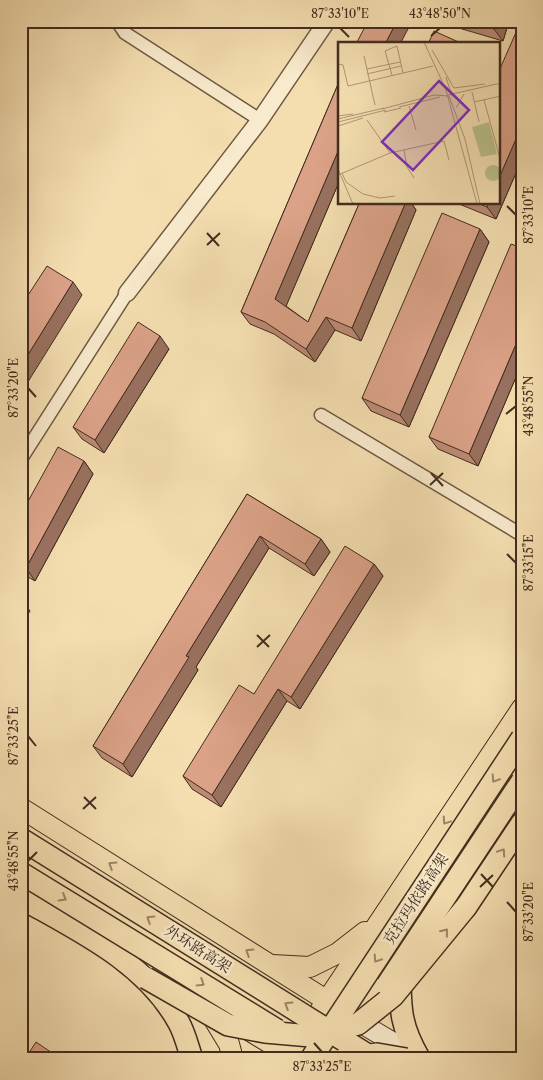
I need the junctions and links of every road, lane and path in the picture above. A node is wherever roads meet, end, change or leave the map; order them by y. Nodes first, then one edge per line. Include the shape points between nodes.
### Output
1 (117, 21) edge
2 (326, 21) edge
3 (260, 120) junction
4 (127, 293) joint
5 (321, 415) dead end
6 (21, 459) edge
7 (522, 535) edge
8 (522, 708) edge
9 (522, 738) edge
10 (522, 781) edge
11 (522, 787) edge
12 (21, 808) edge
13 (522, 823) edge
14 (21, 839) edge
15 (21, 873) edge
16 (21, 892) edge
17 (21, 898) edge
18 (377, 924) junction
19 (270, 965) junction
20 (400, 970) junction
21 (146, 978) junction
22 (326, 1000) junction
23 (204, 1003) junction
24 (364, 1025) junction
25 (291, 1058) edge
26 (415, 1058) edge
27 (192, 1059) edge
28 (233, 1059) edge
29 (311, 1059) edge
30 (324, 1059) edge
31 (341, 1059) edge
32 (374, 1059) edge

1 - 3 street via 125,33
2 - 3 street
3 - 4 street
4 - 6 street
5 - 7 street
8 -> 18 main road
9 -> 29 highway, 克拉玛依路高架, bridge
10 - 31 highway, 克拉玛依路高架, bridge
11 - 20 main road
19 -> 12 main road
21 -> 13 highway, bridge via 228,1025 311,1036 358,1024 394,996 466,907
32 -> 14 highway, 外环路高架, bridge
15 -> 30 highway, 外环路高架, bridge
16 - 23 main road
17 - 21 highway via 99,942
18 - 19 main road via 338,953 310,968
18 - 22 main road
19 - 22 main road
20 - 24 main road
20 - 26 highway via 402,1023
21 - 27 highway via 179,1023
22 - 24 main road
22 - 25 main road
23 - 25 main road
23 - 28 main road via 229,1044
24 - 26 main road
24 - 31 main road
26 - 31 highway, bridge via 377,1054

